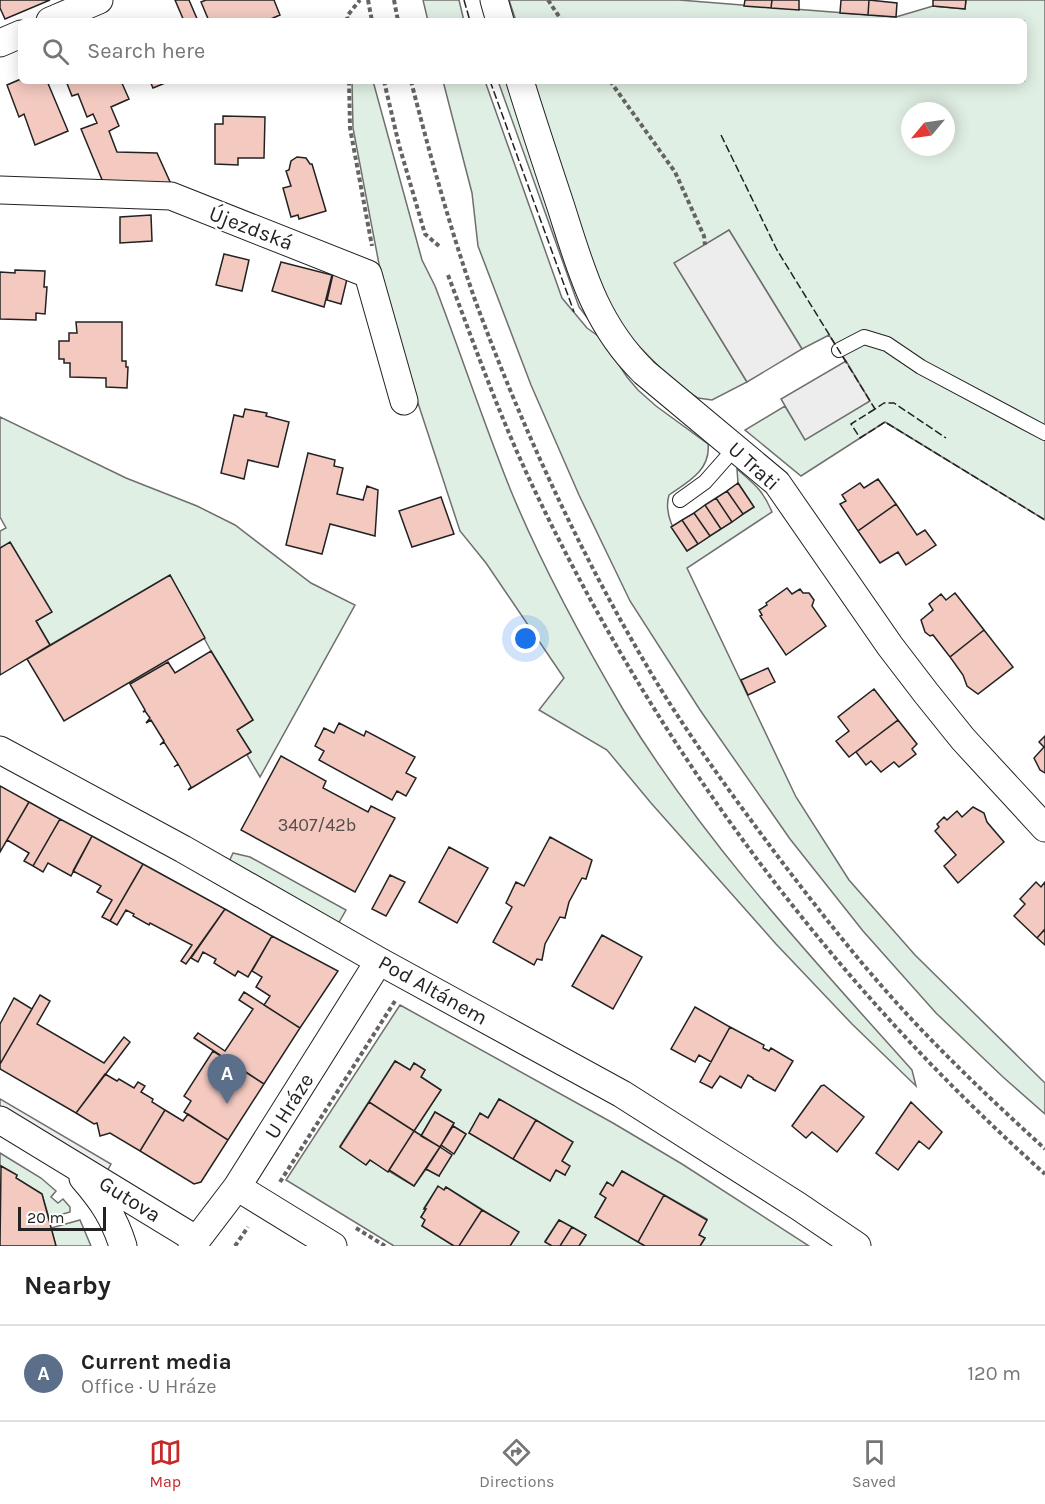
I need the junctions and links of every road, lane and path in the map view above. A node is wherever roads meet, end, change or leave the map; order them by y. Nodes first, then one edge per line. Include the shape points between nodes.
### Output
1 (99, 0) edge
2 (360, 0) edge
3 (368, 0) edge
4 (394, 0) edge
5 (494, 0) edge
6 (548, 0) edge
7 (57, 18) edge
8 (347, 18) edge
9 (371, 18) edge
10 (397, 18) edge
11 (499, 18) edge
12 (560, 18) edge
13 (18, 35) edge
14 (0, 43) edge
15 (349, 84) edge
16 (385, 84) edge
17 (412, 84) edge
18 (520, 84) edge
19 (612, 84) edge
20 (0, 190) edge
21 (705, 245) dead end
22 (439, 246) dead end
23 (368, 274) junction
24 (448, 275) dead end
25 (839, 350) dead end
26 (404, 401) dead end
27 (1045, 433) edge
28 (735, 448) junction
29 (680, 500) dead end
30 (0, 750) edge
31 (1045, 828) edge
32 (379, 961) junction
33 (398, 997) dead end
34 (0, 1120) edge
35 (1045, 1149) edge
36 (64, 1157) junction
37 (1045, 1174) edge
38 (280, 1181) dead end
39 (237, 1187) junction
40 (248, 1227) dead end
41 (195, 1243) edge
42 (123, 1246) edge
43 (235, 1246) edge
44 (333, 1246) edge
45 (857, 1246) edge

1 - 7 street
2 - 8 path
3 - 9 path
4 - 10 path
5 - 11 street
6 - 12 path
13 - 14 street
15 - 23 path via 350,128 375,265
16 - 22 path via 425,234
17 - 35 path via 447,212 510,390 586,554 659,686 731,793 822,915 904,1011
18 - 28 street, U Trati via 583,277 612,336 644,372
19 - 21 path via 675,172
20 - 23 street, Újezdská via 171,196
23 - 26 street
24 - 37 path via 493,396 570,563 645,694 719,807 808,926 885,1016 991,1126
25 - 27 lane via 864,337 887,344 921,367
28 - 29 lane via 705,482
28 - 31 street, U Trati via 777,483 926,693
30 - 32 street, Pod Altánem
32 - 39 street, U Hráze
32 - 45 street, Pod Altánem via 622,1094
33 - 38 path
34 - 36 street, Gutova
36 - 41 street, Gutova
36 - 42 street, Gutova via 103,1201
39 - 41 street, U Hráze
39 - 44 street
40 - 43 path

